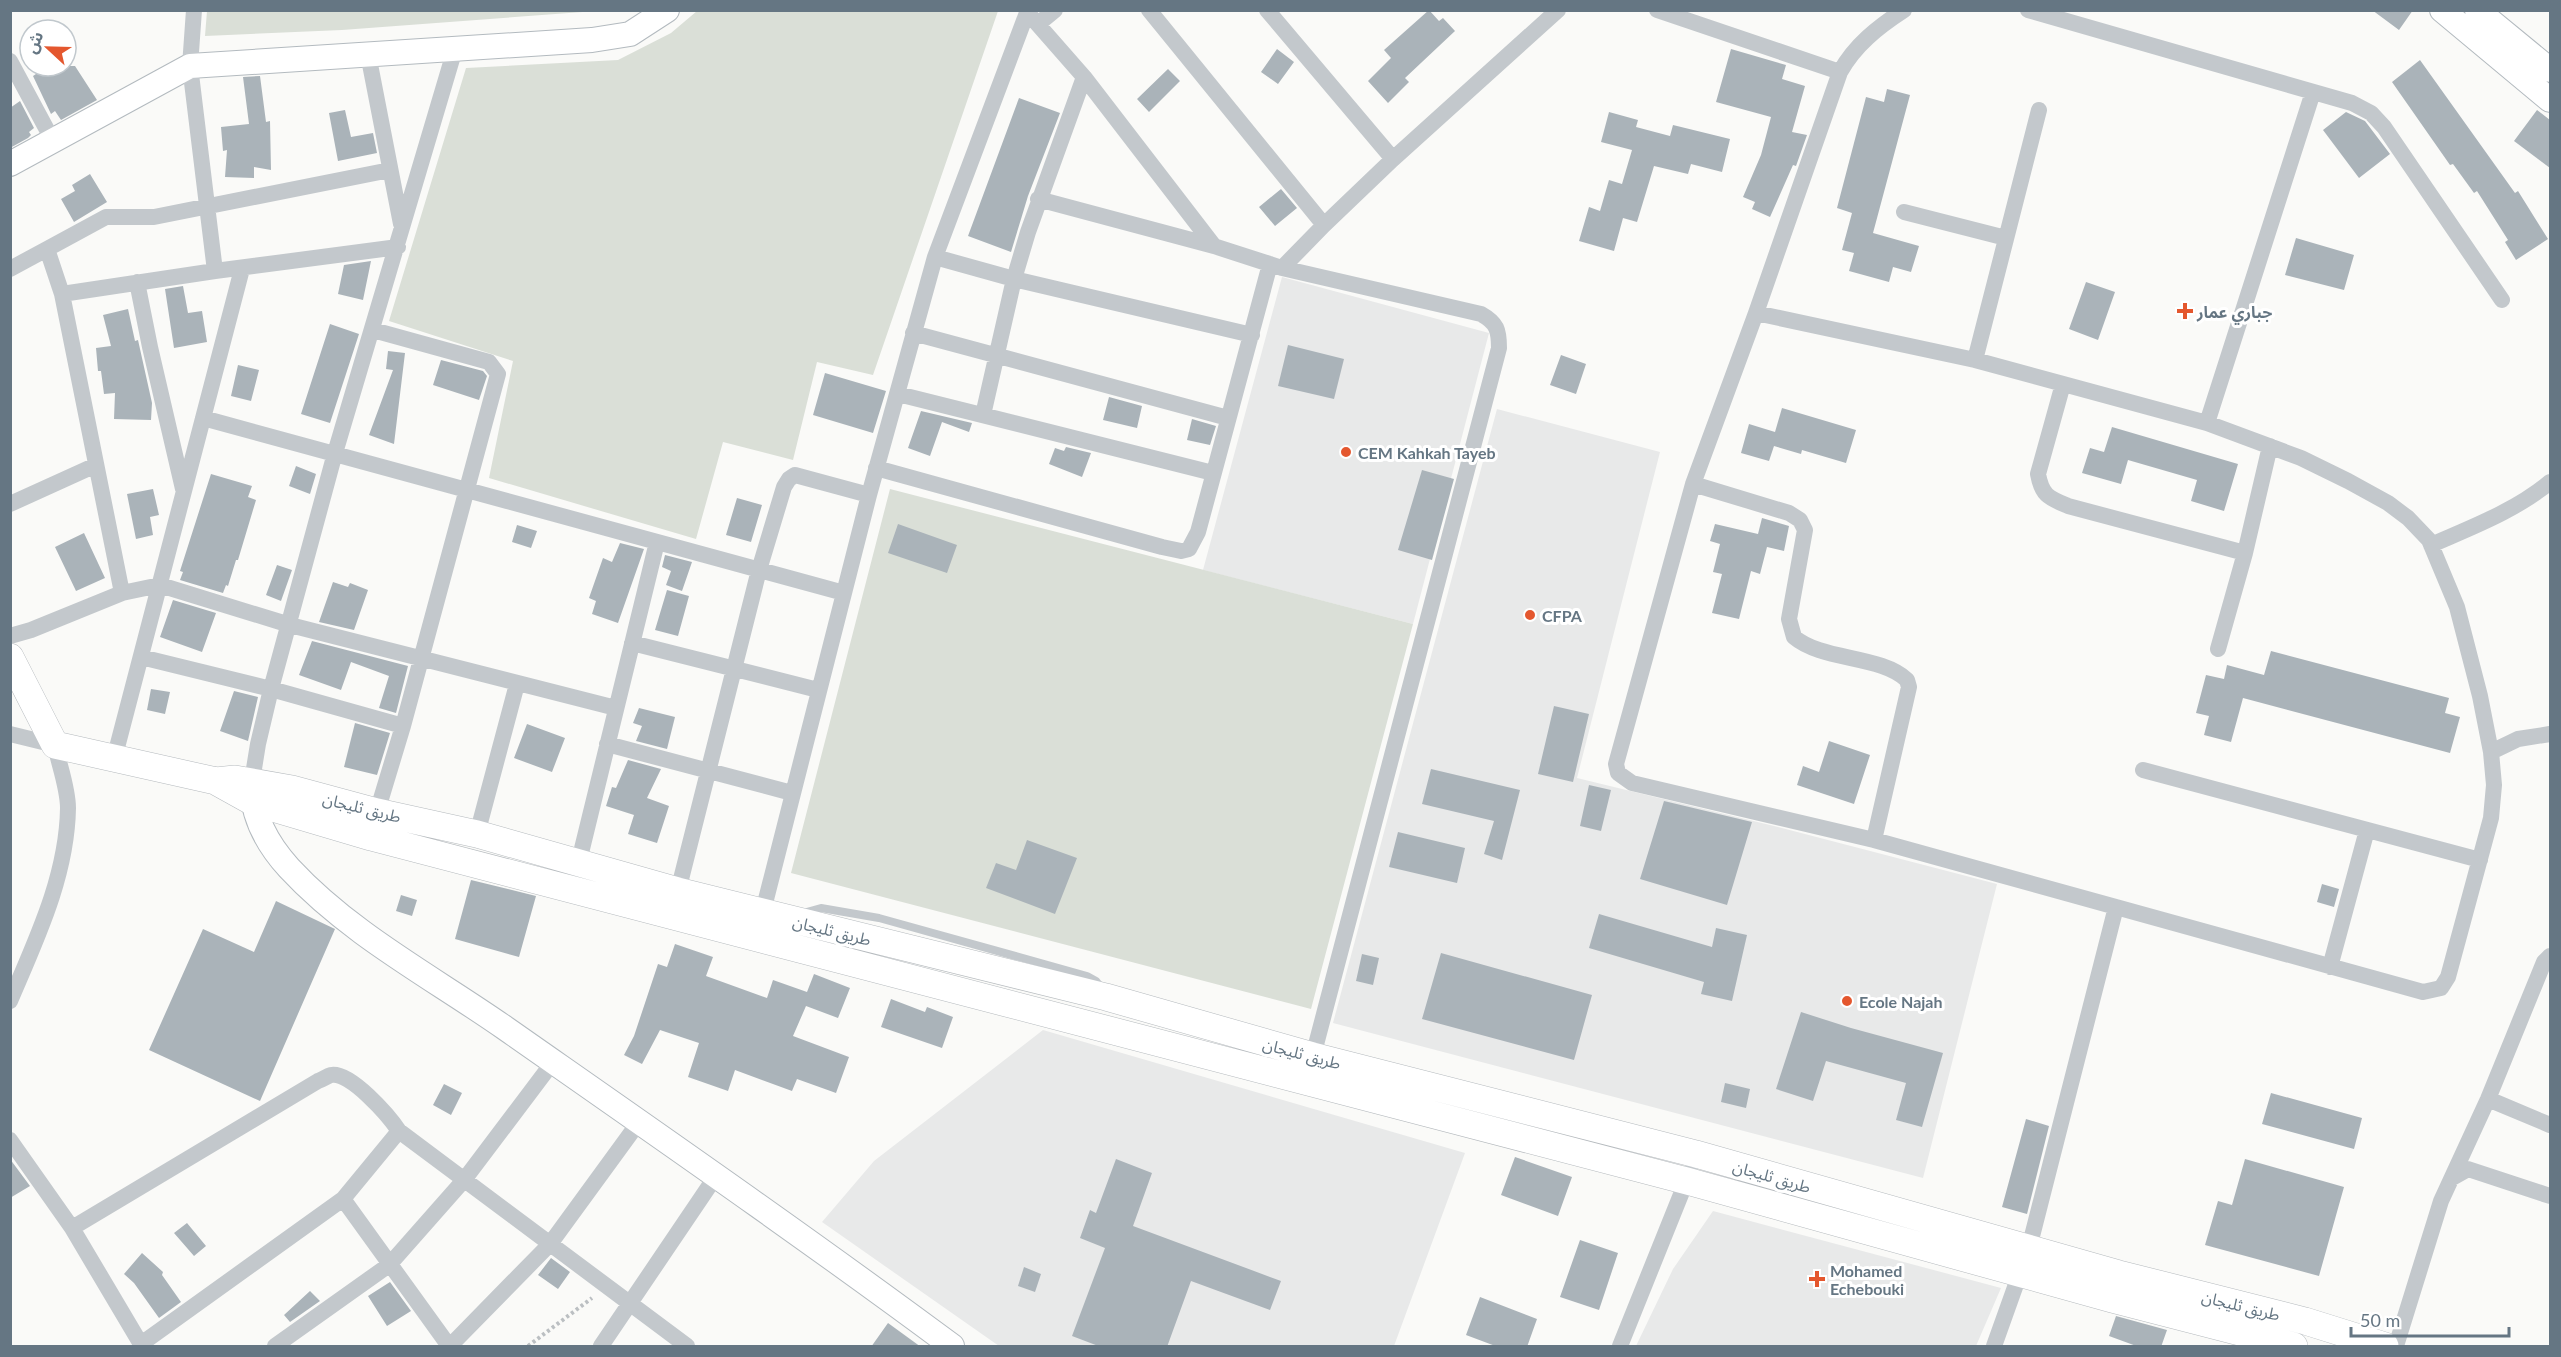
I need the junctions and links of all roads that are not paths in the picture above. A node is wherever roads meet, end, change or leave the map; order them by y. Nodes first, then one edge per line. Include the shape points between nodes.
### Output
1 (194, 10) edge
2 (667, 10) edge
3 (1055, 10) edge
4 (1149, 10) edge
5 (1267, 10) edge
6 (1558, 10) edge
7 (1657, 10) edge
8 (1904, 10) edge
9 (2028, 10) edge
10 (2442, 10) edge
11 (2477, 10) edge
12 (1031, 15) edge
13 (455, 49) junction
14 (368, 54) junction
15 (10, 62) edge
16 (190, 66) junction
17 (2550, 70) edge
18 (1840, 72) junction
19 (1084, 77) junction
20 (2313, 92) junction
21 (2550, 100) edge
22 (2039, 110) dead end
23 (53, 141) junction
24 (1394, 159) junction
25 (10, 164) edge
26 (390, 170) junction
27 (1038, 199) junction
28 (207, 208) junction
29 (1904, 212) dead end
30 (1324, 225) junction
31 (402, 228) junction
32 (2006, 238) junction
33 (398, 246) junction
34 (1214, 246) junction
35 (47, 249) junction
36 (935, 257) junction
37 (1276, 266) junction
38 (10, 269) edge
39 (242, 269) junction
40 (214, 271) junction
41 (1014, 279) junction
42 (137, 282) junction
43 (62, 294) junction
44 (2502, 300) dead end
45 (1756, 314) junction
46 (374, 330) junction
47 (913, 333) junction
48 (1252, 335) junction
49 (996, 355) junction
50 (1975, 360) junction
51 (2063, 384) junction
52 (898, 394) junction
53 (983, 415) junction
54 (203, 418) junction
55 (1228, 418) junction
56 (2207, 423) junction
57 (2270, 446) junction
58 (335, 453) junction
59 (96, 465) junction
60 (876, 468) junction
61 (1213, 473) junction
62 (2550, 482) edge
63 (1693, 483) junction
64 (468, 489) junction
65 (184, 494) junction
66 (868, 495) junction
67 (10, 504) edge
68 (657, 542) junction
69 (2431, 545) junction
70 (2246, 553) junction
71 (759, 570) junction
72 (160, 585) junction
73 (122, 593) junction
74 (844, 593) junction
75 (290, 624) junction
76 (10, 636) edge
77 (632, 643) junction
78 (2218, 649) dead end
79 (10, 657) edge
80 (141, 657) junction
81 (421, 659) junction
82 (734, 668) junction
83 (517, 684) junction
84 (271, 689) junction
85 (818, 690) junction
86 (616, 708) junction
87 (403, 726) junction
88 (10, 734) edge
89 (2550, 734) edge
90 (607, 744) junction
91 (55, 746) junction
92 (2491, 752) junction
93 (114, 759) junction
94 (2143, 770) dead end
95 (708, 771) junction
96 (252, 792) junction
97 (792, 793) junction
98 (377, 812) junction
99 (2367, 830) junction
100 (477, 834) junction
101 (1874, 840) junction
102 (2480, 860) junction
103 (579, 861) junction
104 (678, 891) junction
105 (2116, 907) junction
106 (769, 923) junction
107 (2550, 956) edge
108 (2330, 967) junction
109 (10, 1001) edge
110 (1102, 1012) junction
111 (1313, 1056) junction
112 (553, 1062) junction
113 (2488, 1099) junction
114 (639, 1122) junction
115 (2550, 1125) edge
116 (399, 1131) junction
117 (10, 1140) edge
118 (1696, 1154) junction
119 (716, 1176) junction
120 (2452, 1178) junction
121 (464, 1180) junction
122 (1687, 1182) junction
123 (2550, 1196) edge
124 (343, 1199) junction
125 (72, 1228) junction
126 (550, 1244) junction
127 (2025, 1261) junction
128 (388, 1265) junction
129 (629, 1304) junction
130 (142, 1345) edge
131 (2281, 1345) edge
132 (1995, 1346) edge
133 (274, 1347) edge
134 (450, 1347) edge
135 (601, 1347) edge
136 (687, 1347) edge
137 (952, 1347) edge
138 (1620, 1347) edge
139 (2385, 1347) edge
140 (2396, 1347) edge

1 - 16 street
2 - 13 street via 630,34
3 - 12 street
4 - 30 street
5 - 24 street
6 - 24 street
7 - 18 street
8 - 18 street via 1866,38
9 - 20 street
10 - 21 street
11 - 17 street
12 - 19 street
12 - 36 street
13 - 14 street
13 - 31 street
14 - 16 street
14 - 26 street
15 - 23 street
16 - 23 street
16 - 28 street
18 - 45 street
19 - 27 street
19 - 34 street
20 - 44 street via 2371,113
20 - 56 street
22 - 32 street
23 - 25 street
24 - 30 street
26 - 28 street
26 - 31 street
27 - 34 street
27 - 41 street
28 - 35 street via 154,217 106,217
28 - 40 street
29 - 32 street
30 - 37 street
31 - 33 street
32 - 50 street
33 - 39 street
33 - 46 street
34 - 37 street
35 - 38 street
35 - 43 street
36 - 41 street
36 - 47 street
37 - 48 street
37 - 111 street via 1481,314 1493,321 1499,331 1496,360
39 - 40 street
39 - 54 street
40 - 42 street
41 - 48 street
41 - 49 street
42 - 43 street
42 - 65 street
43 - 59 street
45 - 50 street
45 - 63 street
46 - 58 street
46 - 64 street via 489,362 495,367 498,374
47 - 49 street
47 - 52 street
48 - 55 street
49 - 53 street
49 - 55 street
50 - 51 street
51 - 56 street
51 - 70 street via 2038,474 2041,489 2050,498
52 - 53 street
52 - 60 street
53 - 61 street
54 - 58 street
54 - 65 street
55 - 61 street
56 - 57 street
57 - 69 street via 2388,503 2408,518
57 - 70 street
58 - 64 street
58 - 75 street
59 - 67 street
59 - 73 street
60 - 61 street via 1181,551 1189,549 1198,532
60 - 66 street
62 - 69 street via 2500,515
63 - 101 street via 1789,513 1800,520 1804,530 1789,619 1794,638 1907,680 1909,687
63 - 101 street via 1616,764 1618,773 1632,783
64 - 68 street
64 - 81 street
65 - 72 street
66 - 71 street via 795,475 789,479
66 - 74 street
68 - 71 street
68 - 77 street
69 - 92 street via 2457,607
70 - 78 street
71 - 74 street
71 - 82 street
72 - 73 street
72 - 75 street
72 - 80 street
73 - 76 street
74 - 85 street
75 - 81 street
75 - 84 street
77 - 82 street
77 - 86 street
79 - 91 main road
80 - 84 street
80 - 93 street
81 - 83 street
81 - 87 street
82 - 85 street
82 - 95 street
83 - 86 street
83 - 100 street
84 - 87 street
84 - 96 street
85 - 97 street
86 - 90 street
87 - 98 street
88 - 91 street
89 - 92 street via 2518,740
90 - 95 street
90 - 103 street
91 - 93 main road, طريق ثليجان
91 - 109 street via 68,806 65,847 46,915
92 - 102 street via 2492,818
93 - 96 main road, طريق ثليجان via 216,781 236,779
94 - 99 street
95 - 97 street
95 - 104 street
96 - 98 main road, طريق ثليجان via 292,789
96 - 106 main road, طريق ثليجان via 371,837
96 - 112 street via 260,825 270,844 290,868 354,927
97 - 106 street
98 - 100 main road, طريق ثليجان
99 - 102 street
99 - 108 street
100 - 103 main road, طريق ثليجان
101 - 105 street
102 - 108 street via 2448,977 2441,988 2423,992
103 - 104 main road, طريق ثليجان
104 - 106 main road, طريق ثليجان
105 - 108 street
105 - 127 street
106 - 110 main road, طريق ثليجان
106 - 110 main road, طريق ثليجان
107 - 113 street
110 - 111 main road, طريق ثليجان
110 - 122 main road, طريق ثليجان
111 - 118 main road, طريق ثليجان
112 - 114 street
112 - 121 street
113 - 115 street
113 - 120 street
114 - 119 street
114 - 126 street
116 - 121 street
116 - 124 street
116 - 125 street via 383,1108 343,1076 332,1075
117 - 125 street
118 - 122 street
118 - 127 main road, طريق ثليجان
119 - 129 street
119 - 137 street
120 - 123 street via 2468,1169
120 - 140 street via 2441,1201
121 - 126 street
121 - 128 street
122 - 127 main road, طريق ثليجان
122 - 138 street
124 - 128 street
124 - 130 street
125 - 130 street
126 - 129 street
126 - 134 street
127 - 131 main road, طريق ثليجان
127 - 132 street
127 - 139 main road, طريق ثليجان via 2305,1321
128 - 133 street
128 - 134 street
129 - 135 street
129 - 136 street

